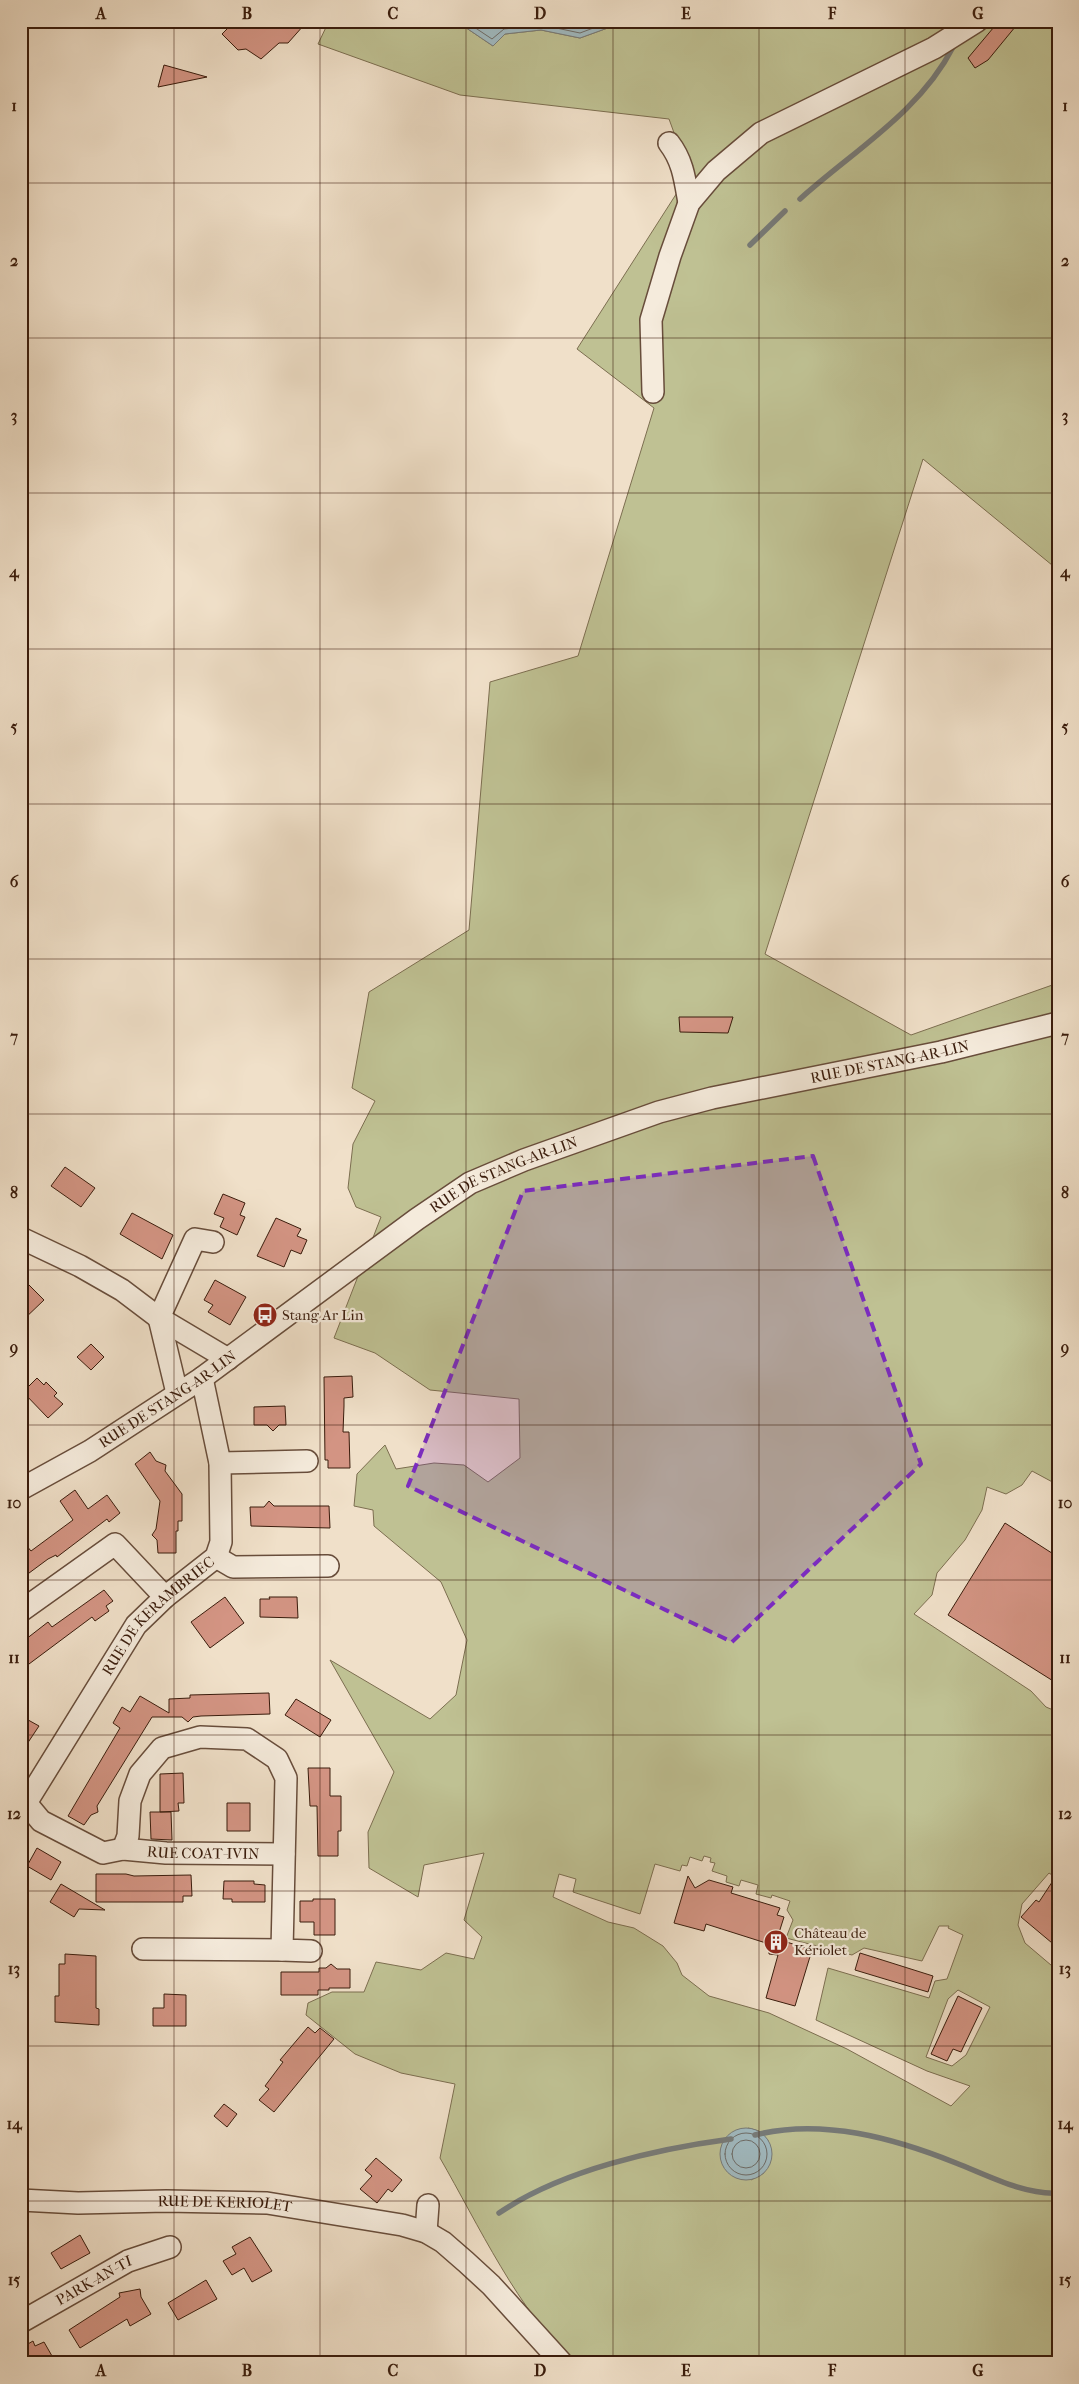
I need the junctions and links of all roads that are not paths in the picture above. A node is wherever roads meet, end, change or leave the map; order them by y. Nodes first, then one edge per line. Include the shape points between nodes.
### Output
1 (977, 21) edge
2 (669, 143) dead end
3 (689, 203) junction
4 (653, 392) dead end
5 (1058, 1023) edge
6 (21, 1238) edge
7 (213, 1242) dead end
8 (159, 1318) junction
9 (228, 1359) junction
10 (202, 1378) junction
11 (177, 1393) junction
12 (307, 1460) dead end
13 (220, 1462) junction
14 (21, 1489) edge
15 (216, 1557) junction
16 (328, 1566) dead end
17 (164, 1597) junction
18 (21, 1611) edge
19 (24, 1803) edge
20 (123, 1850) junction
21 (284, 1854) junction
22 (143, 1949) dead end
23 (282, 1950) junction
24 (311, 1951) dead end
25 (21, 2200) edge
26 (428, 2205) dead end
27 (426, 2232) junction
28 (170, 2247) dead end
29 (21, 2322) edge
30 (562, 2363) edge

1 - 3 street via 916,57 761,133 716,171
2 - 3 street via 683,169
3 - 4 street via 651,320
5 - 9 street, RUE DE STANG-AR-LIN via 941,1052 712,1098 659,1112 524,1160 470,1183 416,1219
6 - 8 street via 122,1290
7 - 8 street via 195,1239
8 - 9 street
8 - 11 street
9 - 10 street, RUE DE STANG-AR-LIN
10 - 11 street, RUE DE STANG-AR-LIN
10 - 13 street, RUE DE KERAMBRIEC
11 - 14 street, RUE DE STANG-AR-LIN via 90,1450
12 - 13 street
13 - 15 street, RUE DE KERAMBRIEC via 221,1542
15 - 16 street via 233,1567
15 - 17 street, RUE DE KERAMBRIEC
17 - 18 street via 116,1544
17 - 19 street, RUE DE KERAMBRIEC via 136,1625
19 - 20 street, RUE COAT-IVIN via 41,1821 103,1853
20 - 21 street, RUE COAT-IVIN
20 - 21 street, RUE COAT-IVIN via 128,1836 130,1801 140,1774 162,1748 200,1737 247,1739 277,1759 286,1778
21 - 23 street, RUE COAT-IVIN
22 - 23 street
23 - 24 street
25 - 27 street, RUE DE KERIOLET via 267,2203 402,2225
26 - 27 street
27 - 30 street, RUE DE KERIOLET via 443,2242 491,2285
28 - 29 street, PARK-AN-TI via 128,2260

